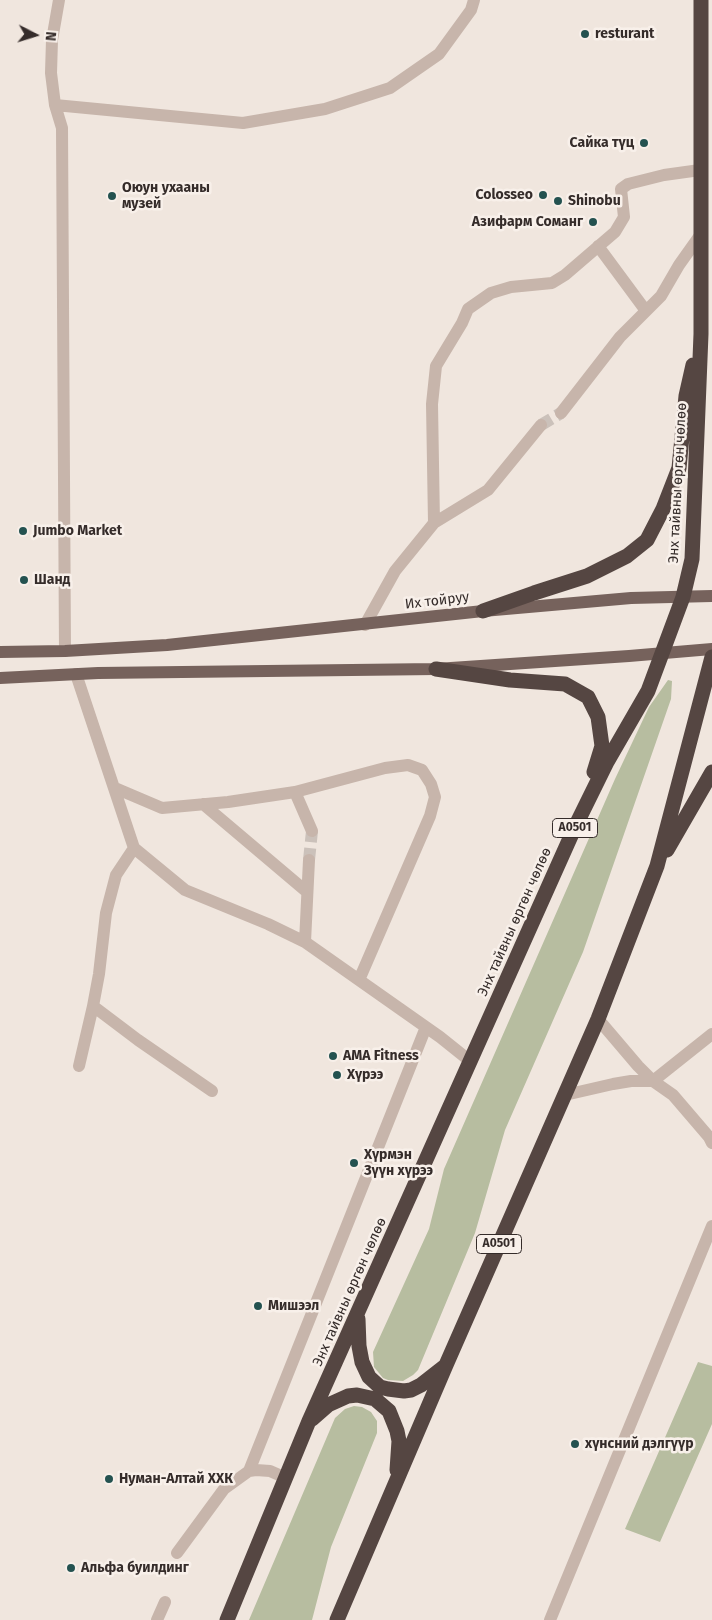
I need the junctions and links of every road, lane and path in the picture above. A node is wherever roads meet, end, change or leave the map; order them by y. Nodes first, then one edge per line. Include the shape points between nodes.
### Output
1 (60, 0) edge
2 (474, 0) edge
3 (701, 0) edge
4 (55, 105) junction
5 (700, 170) junction
6 (701, 234) junction
7 (598, 246) junction
8 (646, 311) junction
9 (701, 334) junction
10 (561, 413) tunnel mouth
11 (541, 425) tunnel mouth
12 (434, 523) junction
13 (712, 596) edge
14 (683, 597) junction
15 (484, 611) junction
16 (364, 625) junction
17 (712, 649) edge
18 (65, 651) junction
19 (0, 652) edge
20 (662, 653) junction
21 (712, 657) edge
22 (436, 669) junction
23 (76, 674) junction
24 (0, 678) edge
25 (712, 772) edge
26 (115, 788) junction
27 (295, 792) junction
28 (203, 804) junction
29 (575, 827) junction
30 (312, 831) tunnel mouth
31 (134, 848) junction
32 (309, 860) tunnel mouth
33 (657, 866) junction
34 (307, 892) junction
35 (305, 942) junction
36 (359, 980) junction
37 (93, 1006) junction
38 (598, 1019) junction
39 (426, 1027) junction
40 (712, 1034) edge
41 (470, 1061) junction
42 (80, 1066) dead end
43 (653, 1081) junction
44 (212, 1091) dead end
45 (565, 1095) junction
46 (712, 1143) edge
47 (712, 1226) edge
48 (358, 1315) junction
49 (446, 1365) junction
50 (309, 1422) junction
51 (248, 1472) junction
52 (286, 1478) junction
53 (394, 1486) junction
54 (177, 1553) dead end
55 (165, 1602) dead end
56 (156, 1620) edge
57 (227, 1620) edge
58 (337, 1620) edge
59 (550, 1620) edge

1 - 4 street via 52,40 51,73
2 - 4 street via 471,10 439,54 390,88 325,109 243,123
3 - 5 highway, Энх тайвны өргөн чөлөө / A0501
4 - 18 street via 62,128
5 - 6 highway, Энх тайвны өргөн чөлөө / A0501
5 - 7 street via 664,175 628,184 621,189 624,217 615,232
6 - 8 street via 661,296
6 - 9 highway, Энх тайвны өргөн чөлөө / A0501
7 - 8 street
7 - 12 street via 552,283 511,287 490,293 468,309 436,366 432,404
8 - 10 street via 620,337
9 - 14 highway, Энх тайвны өргөн чөлөө / A0501 via 692,559
9 - 15 highway via 686,396 678,468 663,509 646,540 627,556 587,576
11 - 12 street via 488,490
12 - 16 street via 394,571
13 - 14 main road, Их тойруу
14 - 15 main road, Их тойруу via 631,598
14 - 20 highway, Энх тайвны өргөн чөлөө / A0501
15 - 16 main road, Их тойруу
16 - 18 main road, Их тойруу via 167,645
17 - 20 main road
18 - 19 main road, Их тойруу
20 - 22 main road
20 - 29 highway, Энх тайвны өргөн чөлөө / A0501 via 648,691 607,762
21 - 33 highway, A0501
22 - 23 main road
22 - 29 highway via 565,684 588,697 598,717 602,746
23 - 24 main road
23 - 26 street
25 - 33 highway
26 - 28 street via 162,808
26 - 31 street
27 - 28 street
27 - 30 street
27 - 36 street via 408,765 422,770 431,784 435,797 430,816
28 - 34 street
29 - 41 highway, Энх тайвны өргөн чөлөө / A0501
31 - 35 street via 185,890
31 - 37 street via 116,875
32 - 34 street
33 - 38 highway, A0501
34 - 35 street
35 - 36 street
36 - 39 street
37 - 42 street
37 - 44 street
38 - 43 street
38 - 45 highway, A0501
39 - 41 street
39 - 51 street
40 - 43 street
41 - 48 highway, Энх тайвны өргөн чөлөө / A0501
43 - 45 street via 631,1081
43 - 46 street via 673,1095
45 - 49 highway, A0501
47 - 59 street
48 - 49 highway via 362,1362 369,1377 380,1387 411,1390
48 - 50 highway, Энх тайвны өргөн чөлөө / A0501
49 - 53 highway, A0501
50 - 52 highway, Энх тайвны өргөн чөлөө / A0501
50 - 53 highway via 328,1405 348,1396 365,1396 383,1405 394,1420 399,1441
51 - 52 street via 270,1471
51 - 54 street via 224,1489
52 - 57 highway, Энх тайвны өргөн чөлөө / A0501
53 - 58 highway, A0501
55 - 56 street

